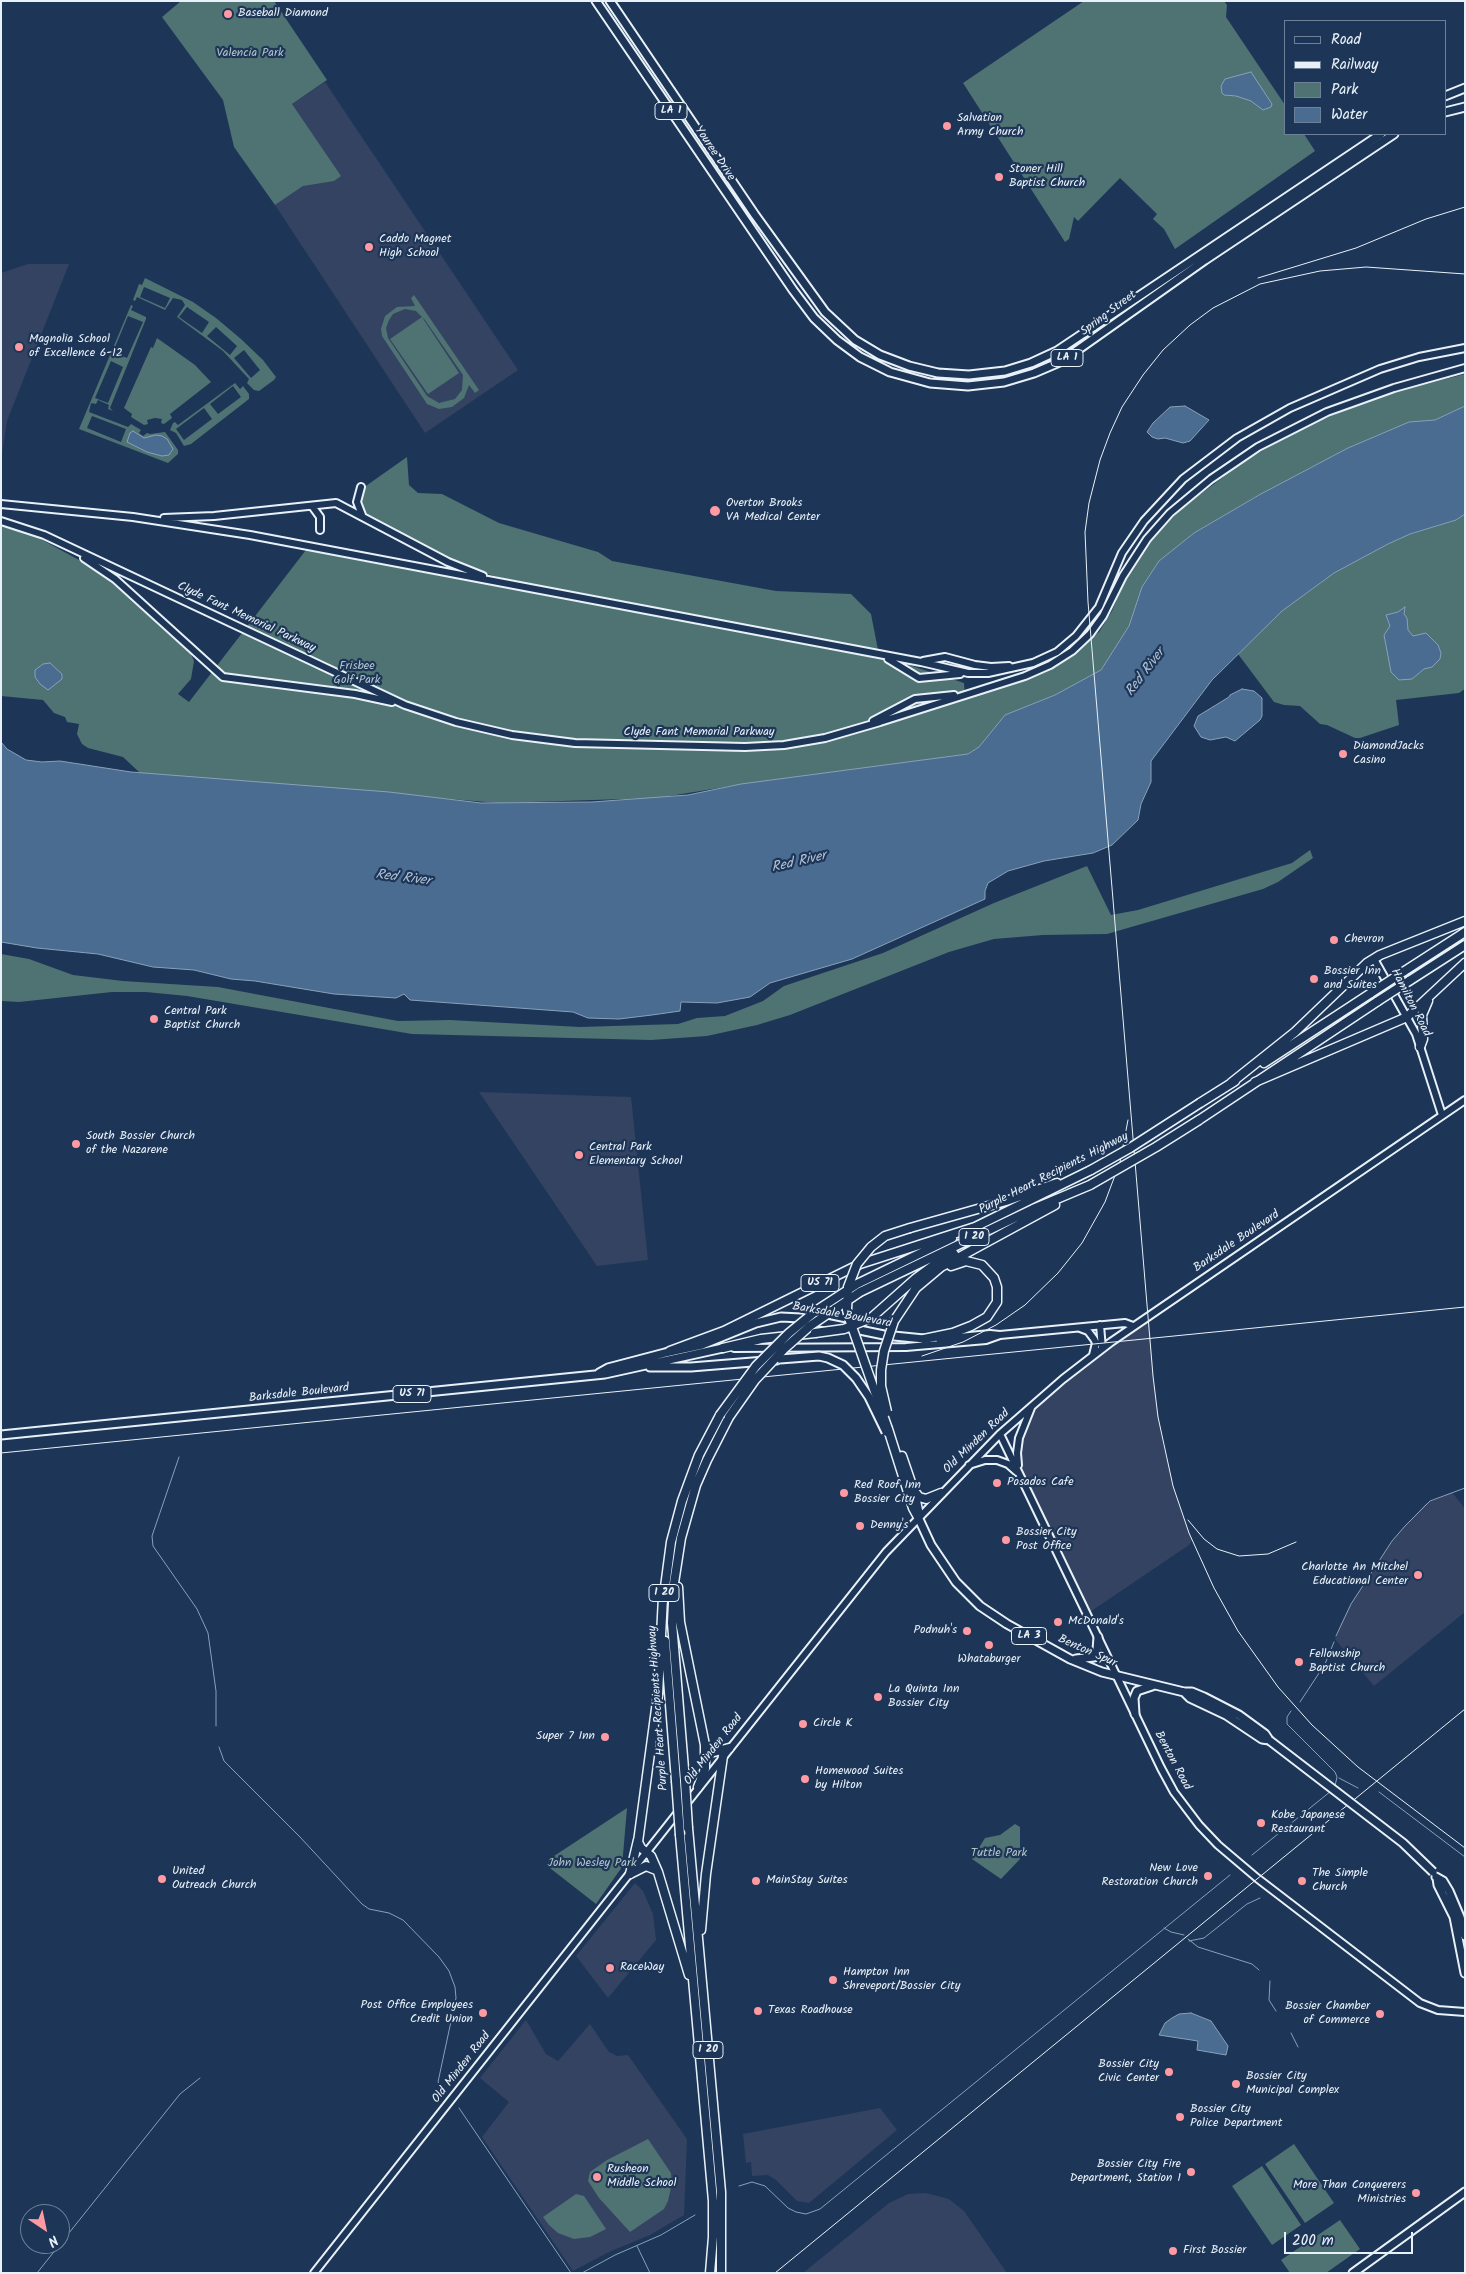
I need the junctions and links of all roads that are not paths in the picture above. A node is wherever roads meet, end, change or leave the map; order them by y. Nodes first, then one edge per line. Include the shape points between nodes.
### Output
1 (608, 1) edge
2 (598, 4) edge
3 (1465, 88) edge
4 (1446, 96) edge
5 (1465, 108) edge
6 (1446, 112) edge
7 (1380, 135) edge
8 (1393, 135) edge
9 (755, 214) junction
10 (746, 221) junction
11 (1465, 348) edge
12 (1465, 368) edge
13 (361, 487) dead end
14 (1, 504) edge
15 (312, 506) junction
16 (133, 517) junction
17 (365, 518) junction
18 (1, 521) edge
19 (320, 530) dead end
20 (44, 535) junction
21 (517, 585) junction
22 (879, 655) junction
23 (915, 661) junction
24 (1037, 662) junction
25 (968, 673) junction
26 (992, 687) junction
27 (416, 709) junction
28 (846, 732) junction
29 (1465, 921) edge
30 (1465, 932) edge
31 (1465, 945) edge
32 (1374, 959) junction
33 (1465, 963) edge
34 (1431, 996) junction
35 (1407, 1016) junction
36 (1420, 1047) junction
37 (1255, 1082) junction
38 (1231, 1083) junction
39 (1465, 1100) edge
40 (1442, 1115) junction
41 (1088, 1171) junction
42 (1090, 1185) junction
43 (975, 1227) junction
44 (1010, 1229) junction
45 (858, 1288) junction
46 (908, 1300) junction
47 (1100, 1325) junction
48 (1133, 1326) junction
49 (1076, 1328) junction
50 (1000, 1335) junction
51 (924, 1339) junction
52 (723, 1348) junction
53 (1102, 1349) junction
54 (670, 1351) junction
55 (1093, 1356) junction
56 (625, 1370) junction
57 (599, 1373) junction
58 (1032, 1405) junction
59 (889, 1430) junction
60 (1000, 1434) junction
61 (1, 1435) edge
62 (968, 1465) junction
63 (1020, 1474) junction
64 (914, 1491) junction
65 (941, 1493) junction
66 (918, 1517) junction
67 (678, 1550) junction
68 (663, 1597) junction
69 (1098, 1637) junction
70 (1070, 1659) junction
71 (1117, 1677) junction
72 (1155, 1686) junction
73 (1135, 1714) junction
74 (704, 1745) junction
75 (729, 1748) junction
76 (723, 1756) junction
77 (706, 1778) junction
78 (698, 1788) junction
79 (717, 1791) junction
80 (638, 1839) junction
81 (647, 1852) junction
82 (658, 1872) junction
83 (630, 1874) junction
84 (1435, 1875) junction
85 (1465, 1936) edge
86 (699, 1948) junction
87 (1465, 1973) edge
88 (694, 1992) junction
89 (1465, 2012) edge
90 (1465, 2192) edge
91 (314, 2273) edge
92 (710, 2273) edge
93 (721, 2273) edge
94 (1353, 2273) edge

1 - 2 main road
1 - 9 main road, Youree Drive / LA 1
2 - 10 main road, Youree Drive / LA 1
3 - 4 main road
5 - 6 main road
7 - 9 main road, Spring Street / LA 1 via 1065,346 1031,363 995,372 954,374 924,370 894,361 862,344 824,312
8 - 10 main road, Spring Street / LA 1 via 1157,293 1071,356 1024,377 980,386 946,386 913,380 854,353 814,318
9 - 10 main road
11 - 24 main road via 1392,364 1320,394 1260,424 1206,461 1163,499 1133,536 1122,553 1101,604 1082,630 1064,647
12 - 26 main road, Clyde Fant Memorial Parkway via 1394,388 1327,412 1281,434 1240,459 1195,491 1158,525 1130,564 1102,618 1078,646 1050,666
13 - 17 main road via 357,502
14 - 16 main road
15 - 16 main road via 188,518
15 - 17 main road via 339,504
15 - 19 main road via 320,517
16 - 21 main road
17 - 21 main road via 463,568
18 - 20 main road, Clyde Fant Memorial Parkway
20 - 27 main road, Clyde Fant Memorial Parkway
20 - 27 main road via 115,579 223,677 355,694
21 - 22 main road
22 - 23 main road
22 - 25 main road via 919,678
23 - 24 main road via 945,657 991,667
23 - 25 main road
24 - 25 main road via 999,671
26 - 28 main road, Clyde Fant Memorial Parkway
26 - 28 main road via 951,696 919,697
27 - 28 main road, Clyde Fant Memorial Parkway via 494,732 575,743 760,747 817,740
29 - 32 highway
30 - 38 highway, Purple Heart Recipients Highway / I 20, bridge
31 - 37 highway, Purple Heart Recipients Highway / I 20, bridge
32 - 35 main road, Hamilton Road
32 - 38 highway via 1295,1032
33 - 34 highway
34 - 35 highway
34 - 36 highway via 1422,1015
35 - 36 main road, Hamilton Road
35 - 37 highway
36 - 40 main road, Hamilton Road
37 - 42 highway, Purple Heart Recipients Highway / I 20, bridge via 1156,1148
38 - 41 highway, Purple Heart Recipients Highway / I 20, bridge
39 - 40 main road, Barksdale Boulevard
40 - 48 main road, Barksdale Boulevard
41 - 43 highway, Purple Heart Recipients Highway / I 20
41 - 59 highway, bridge via 1006,1201 885,1236 857,1264 848,1287 847,1310
42 - 44 highway, US 71
42 - 45 highway, Purple Heart Recipients Highway / I 20
43 - 45 highway, Purple Heart Recipients Highway / I 20
43 - 54 highway, US 71 via 860,1264 724,1331
44 - 46 highway via 941,1267 916,1288
44 - 52 highway, US 71, bridge via 934,1265 871,1318 844,1329 761,1339
45 - 67 highway, Purple Heart Recipients Highway / I 20, bridge via 796,1338 755,1380 729,1417 698,1480
45 - 68 highway, Purple Heart Recipients Highway / I 20, bridge via 817,1310 783,1339 756,1366 720,1415 699,1456 682,1501 671,1542
46 - 51 highway via 958,1263 966,1261 982,1265 994,1278 997,1302 987,1316 962,1330
46 - 59 highway, bridge via 894,1321 884,1351 881,1378
47 - 48 main road, Barksdale Boulevard via 1125,1323
47 - 49 main road, Barksdale Boulevard
47 - 53 main road
48 - 53 main road, Old Minden Road
49 - 50 main road, Barksdale Boulevard
49 - 55 main road via 1088,1331 1094,1339
50 - 51 main road, Barksdale Boulevard
50 - 52 main road, Barksdale Boulevard via 986,1340 906,1347
51 - 54 main road, Barksdale Boulevard via 781,1317 756,1323 702,1345
52 - 56 main road, Barksdale Boulevard / US 71
53 - 55 main road, Old Minden Road
54 - 57 main road, Barksdale Boulevard / US 71
55 - 58 main road, Old Minden Road
56 - 57 main road, Barksdale Boulevard / US 71
56 - 59 main road, bridge via 819,1356 828,1358 854,1374
57 - 61 main road, Barksdale Boulevard / US 71
58 - 60 main road, Old Minden Road
58 - 63 main road via 1017,1445
59 - 64 highway
59 - 66 highway
60 - 62 main road, Old Minden Road
60 - 63 main road, Benton Road
62 - 63 main road via 997,1460
62 - 65 main road, Old Minden Road
63 - 69 main road, Benton Road
64 - 65 highway via 926,1499
64 - 66 highway
65 - 66 main road, Old Minden Road
66 - 70 main road, Benton Spur / LA 3 via 943,1564 975,1602 1005,1623
66 - 75 main road, Old Minden Road via 886,1552
67 - 74 highway via 680,1622
67 - 86 highway, Purple Heart Recipients Highway / I 20, bridge via 672,1623
68 - 80 highway via 658,1694
68 - 88 highway, Purple Heart Recipients Highway / I 20, bridge
69 - 70 main road via 1094,1657
69 - 71 main road, Benton Road
70 - 71 main road, Benton Spur / LA 3
71 - 72 main road, Benton Spur / LA 3
71 - 73 main road, Benton Road
72 - 73 main road via 1137,1691
72 - 84 main road, Benton Spur / LA 3, bridge via 1184,1692 1254,1730 1262,1740 1269,1740 1403,1843
73 - 89 main road, Benton Road via 1170,1786 1218,1845 1420,2002 1440,2011
74 - 75 highway via 714,1752
74 - 78 highway via 705,1769
75 - 76 main road, Old Minden Road
76 - 77 main road, Old Minden Road
76 - 79 highway
77 - 78 main road, Old Minden Road
77 - 79 highway via 715,1784
78 - 81 main road, Old Minden Road
79 - 86 highway
80 - 81 highway
80 - 83 highway
81 - 82 highway
81 - 83 main road, Old Minden Road
82 - 83 highway via 646,1866
82 - 88 highway
83 - 91 main road, Old Minden Road
84 - 85 main road, Benton Spur / LA 3 via 1443,1881 1454,1902
84 - 87 main road, Benton Spur / LA 3 via 1454,1917
86 - 93 highway, Purple Heart Recipients Highway / I 20 via 721,2192
88 - 92 highway, Purple Heart Recipients Highway / I 20 via 713,2201
90 - 94 main road

